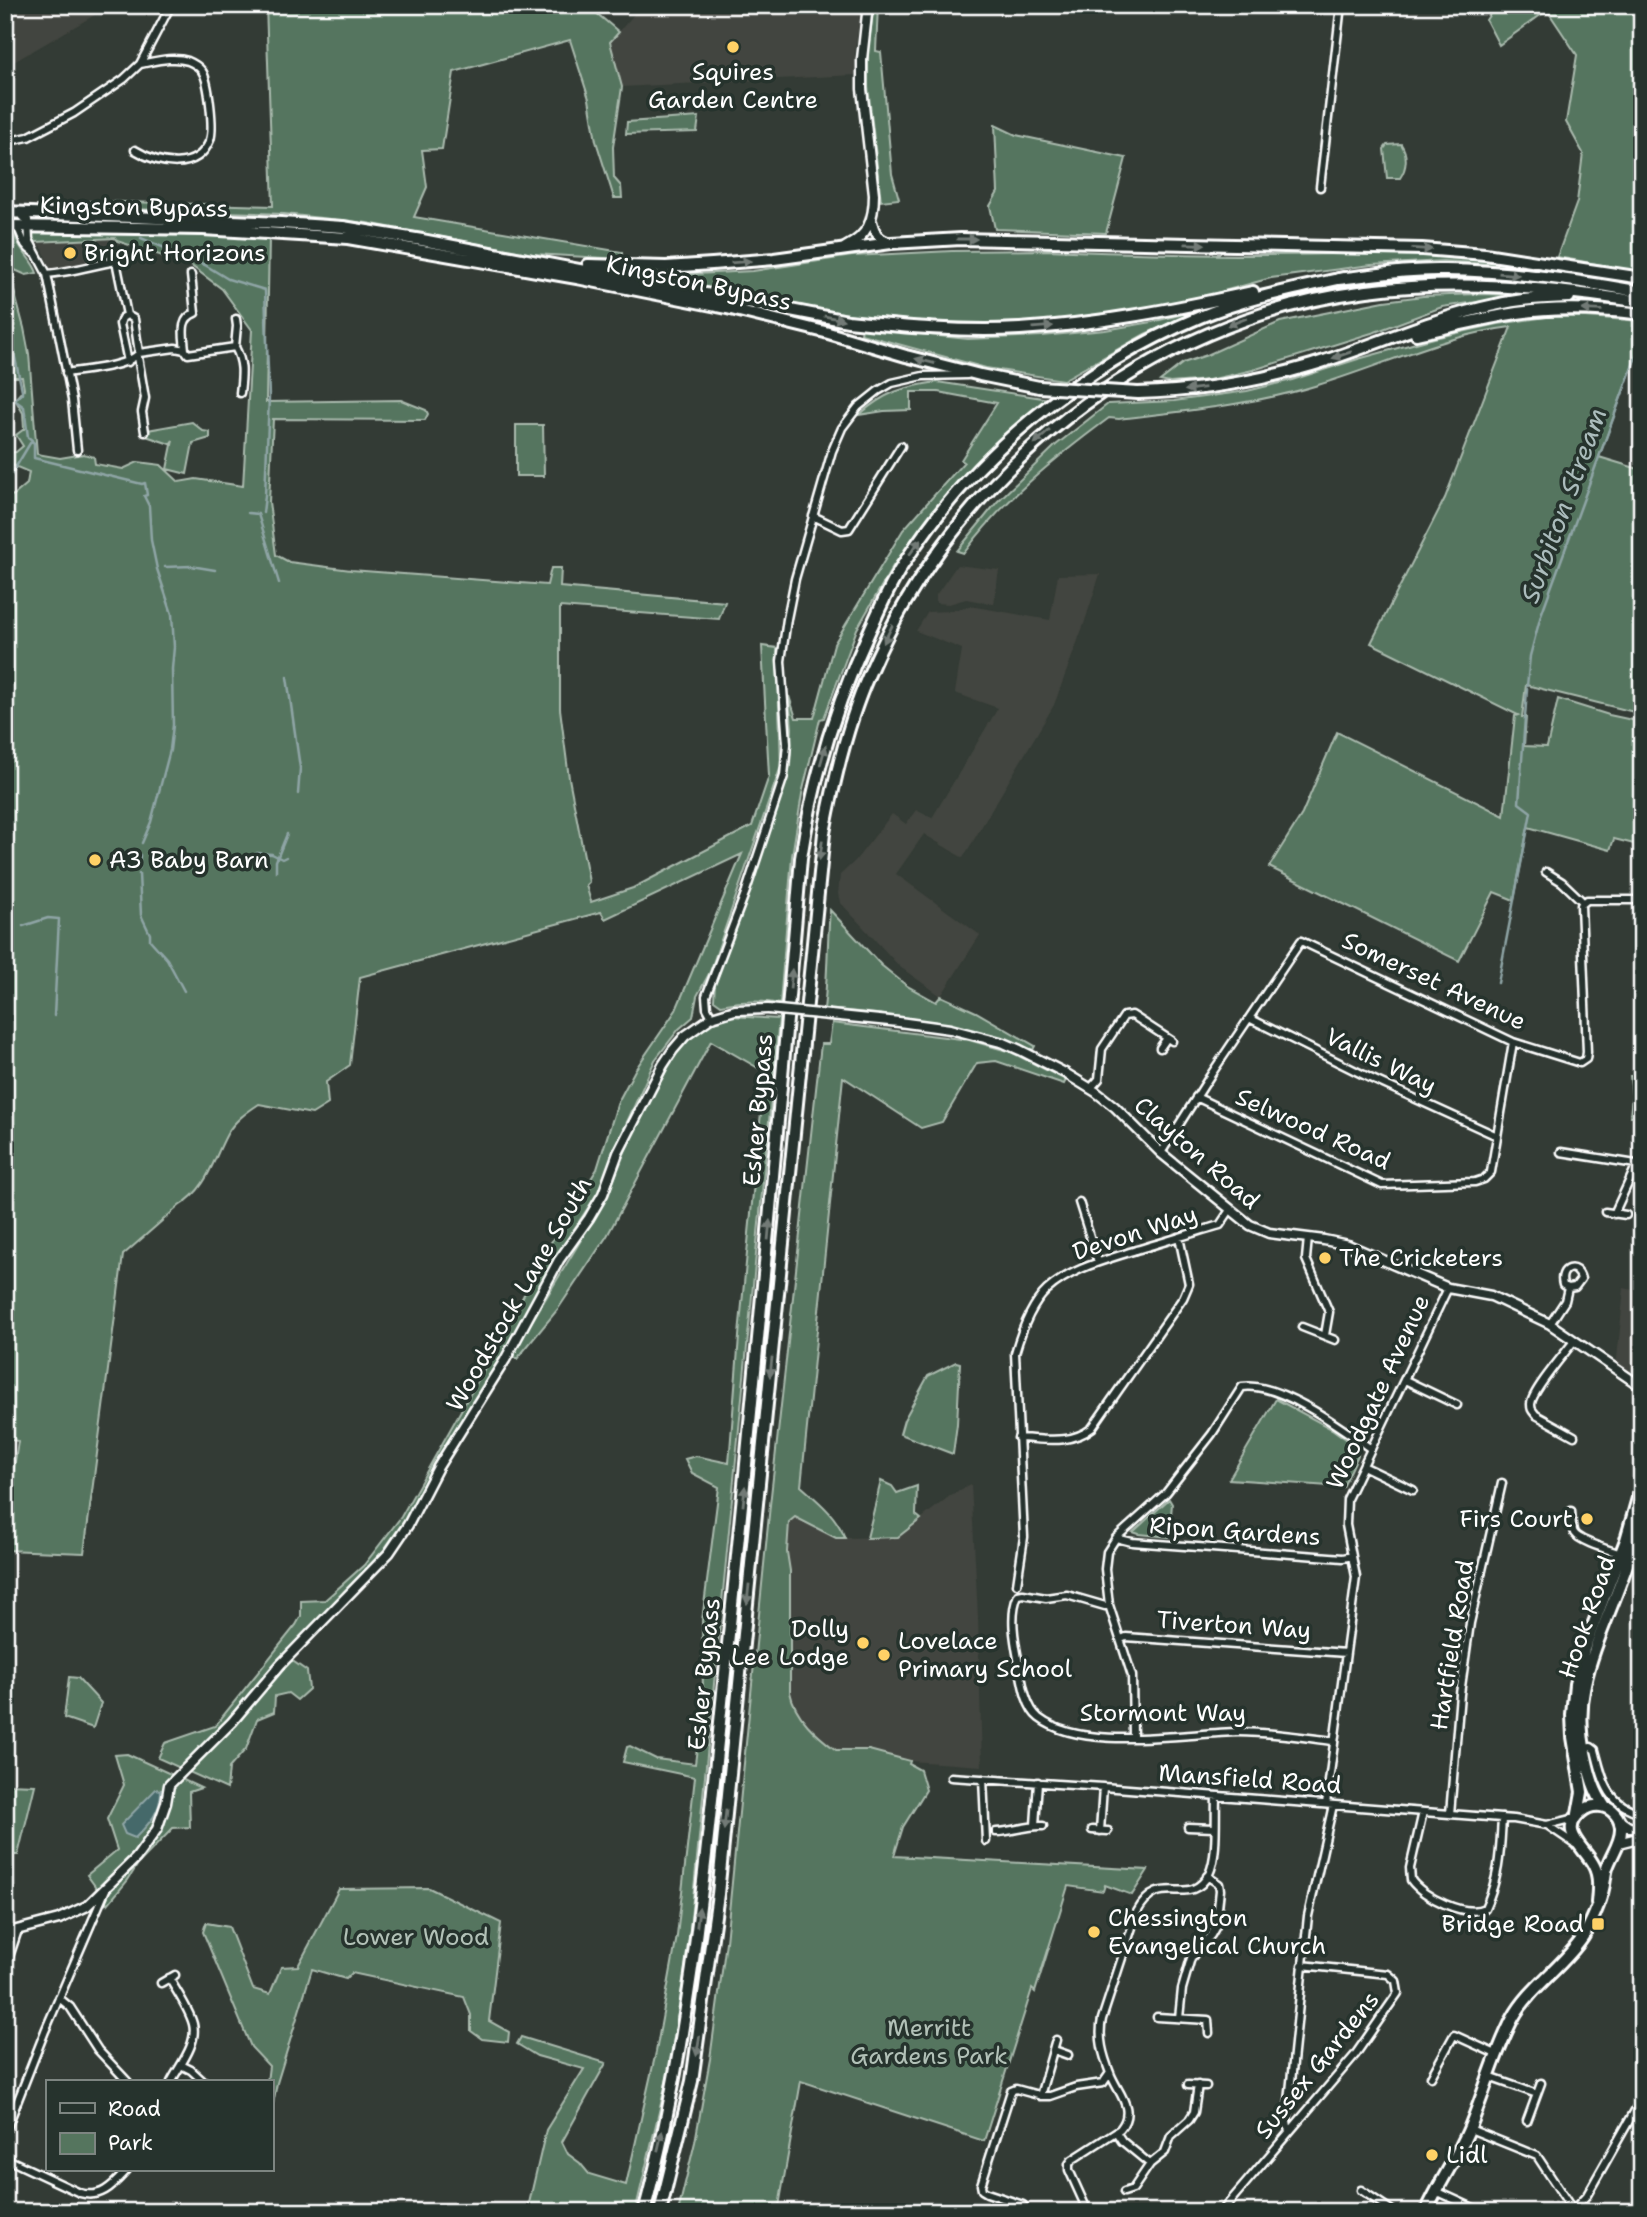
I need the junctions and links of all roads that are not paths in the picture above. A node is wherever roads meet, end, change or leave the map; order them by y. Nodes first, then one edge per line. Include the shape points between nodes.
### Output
1 (171, 5) edge
2 (868, 5) edge
3 (1341, 5) edge
4 (140, 64) junction
5 (5, 142) edge
6 (135, 150) dead end
7 (1320, 187) dead end
8 (5, 214) edge
9 (872, 222) junction
10 (10, 226) edge
11 (29, 226) junction
12 (891, 243) junction
13 (834, 250) junction
14 (38, 256) junction
15 (550, 264) junction
16 (47, 274) junction
17 (191, 275) dead end
18 (1343, 278) junction
19 (1642, 278) edge
20 (204, 286) dead end
21 (193, 288) junction
22 (1642, 292) edge
23 (1597, 295) junction
24 (1642, 302) edge
25 (1642, 314) edge
26 (127, 315) junction
27 (236, 319) dead end
28 (1373, 344) junction
29 (234, 347) junction
30 (185, 349) junction
31 (139, 355) junction
32 (128, 362) junction
33 (66, 373) junction
34 (980, 375) junction
35 (240, 393) dead end
36 (145, 432) dead end
37 (901, 446) dead end
38 (77, 450) dead end
39 (813, 516) junction
40 (1546, 872) dead end
41 (1642, 900) edge
42 (1583, 902) junction
43 (712, 1017) junction
44 (1249, 1018) junction
45 (1513, 1042) junction
46 (1160, 1048) dead end
47 (1090, 1088) junction
48 (1196, 1097) junction
49 (1497, 1136) junction
50 (1561, 1152) dead end
51 (1161, 1153) junction
52 (1639, 1164) edge
53 (1079, 1202) dead end
54 (1230, 1210) junction
55 (1605, 1212) dead end
56 (1614, 1214) junction
57 (1626, 1215) dead end
58 (1179, 1237) junction
59 (1308, 1238) junction
60 (1098, 1262) junction
61 (1448, 1288) junction
62 (1568, 1288) dead end
63 (1550, 1324) junction
64 (1301, 1327) dead end
65 (1325, 1335) junction
66 (1335, 1340) dead end
67 (1574, 1341) junction
68 (1405, 1380) junction
69 (1642, 1387) edge
70 (1457, 1405) dead end
71 (1574, 1437) dead end
72 (1018, 1438) junction
73 (1371, 1449) junction
74 (1363, 1466) junction
75 (1502, 1483) dead end
76 (1642, 1484) edge
77 (1413, 1490) dead end
78 (1571, 1511) dead end
79 (1642, 1521) edge
80 (1116, 1538) junction
81 (1621, 1553) junction
82 (1352, 1556) junction
83 (1017, 1584) dead end
84 (1109, 1605) junction
85 (1121, 1639) junction
86 (1346, 1653) junction
87 (1133, 1737) junction
88 (1333, 1741) junction
89 (1584, 1748) junction
90 (951, 1777) dead end
91 (983, 1779) junction
92 (1038, 1782) junction
93 (1103, 1787) junction
94 (1216, 1797) junction
95 (1330, 1805) junction
96 (1605, 1807) junction
97 (1423, 1812) junction
98 (1450, 1814) junction
99 (1642, 1814) edge
100 (1577, 1816) junction
101 (1502, 1818) junction
102 (1619, 1820) junction
103 (1035, 1825) junction
104 (1547, 1825) junction
105 (1043, 1826) dead end
106 (1188, 1827) dead end
107 (977, 1828) dead end
108 (985, 1828) junction
109 (1214, 1828) junction
110 (1642, 1829) edge
111 (1108, 1831) dead end
112 (996, 1832) dead end
113 (1642, 1837) edge
114 (986, 1842) dead end
115 (1617, 1844) junction
116 (1582, 1849) junction
117 (1207, 1876) junction
118 (106, 1887) junction
119 (1597, 1903) junction
120 (87, 1906) junction
121 (96, 1914) junction
122 (18, 1930) junction
123 (5, 1933) edge
124 (1302, 1965) junction
125 (5, 1969) edge
126 (161, 1983) dead end
127 (59, 1998) junction
128 (1157, 2017) dead end
129 (1179, 2018) junction
130 (1209, 2033) dead end
131 (1056, 2040) dead end
132 (1054, 2050) junction
133 (1068, 2055) dead end
134 (1498, 2055) junction
135 (181, 2065) junction
136 (1110, 2073) junction
137 (1432, 2077) dead end
138 (1489, 2077) junction
139 (126, 2080) edge
140 (172, 2080) edge
141 (202, 2080) edge
142 (1541, 2083) dead end
143 (1188, 2085) dead end
144 (1198, 2085) junction
145 (1206, 2086) dead end
146 (1537, 2094) junction
147 (1040, 2095) junction
148 (1642, 2098) edge
149 (1527, 2121) dead end
150 (1469, 2129) junction
151 (1116, 2132) junction
152 (1289, 2132) junction
153 (5, 2133) edge
154 (5, 2158) edge
155 (1150, 2164) junction
156 (125, 2172) edge
157 (1361, 2190) dead end
158 (1436, 2191) junction
159 (1124, 2192) dead end
160 (1573, 2211) edge
161 (644, 2212) edge
162 (660, 2212) edge
163 (1026, 2212) edge
164 (1088, 2212) edge
165 (1222, 2212) edge
166 (1394, 2212) edge
167 (1426, 2212) edge
168 (1482, 2212) edge

1 - 4 street
2 - 9 street via 862,89 874,194
3 - 7 street
4 - 5 street via 75,113
4 - 6 street via 176,58 201,70 212,126 210,139 195,159 163,162
8 - 11 street via 26,218
8 - 15 highway, Kingston Bypass via 343,227
9 - 12 street via 881,240
9 - 13 street via 858,240
10 - 11 highway, Kingston Bypass
10 - 14 street
11 - 14 street via 29,240
34 -> 11 highway, Kingston Bypass via 727,308 348,237
12 - 13 highway
12 -> 19 highway via 1028,239 1422,249 1521,258
15 -> 13 highway via 712,264
14 - 16 street
15 -> 18 highway via 848,321 974,330 1097,322 1276,286
16 - 26 street via 116,261
16 - 33 street
17 - 21 street
18 -> 22 highway via 1454,270 1551,277
161 -> 18 highway, Esher Bypass via 686,2010 710,1812 765,1280 801,858 808,810 842,693 906,559 957,493 1034,417 1109,363 1181,326 1243,301
20 - 21 street
21 - 30 street via 195,313 183,326
23 - 24 highway
23 - 28 highway via 1494,305
23 -> 162 highway, Esher Bypass via 1496,285 1366,291 1264,313 1163,355 1085,403 1025,453 966,514 920,577 890,629 859,699 831,792 819,867 716,1906 692,2081
25 -> 28 highway via 1520,313
26 - 31 street via 134,319
26 - 32 street via 120,324
27 - 29 street
28 -> 34 highway, Kingston Bypass, bridge via 1310,366 1196,389 1138,393 1039,387
29 - 30 street via 188,354
29 - 35 street via 243,370
30 - 31 street
31 - 32 street
31 - 36 street
32 - 33 street
33 - 38 street
34 - 39 street via 923,376 892,383 858,407 832,451
37 - 39 street via 849,529
39 - 43 street via 795,579 781,661 787,744 784,776 706,996
40 - 42 street
41 - 42 street
42 - 45 street, Somerset Avenue via 1586,1059 1580,1063
43 - 47 street, Clayton Road, bridge via 735,1010 768,1009 924,1025 1020,1050
43 - 118 street, Woodstock Lane South via 685,1036 663,1065 618,1153 603,1194 559,1260 408,1525 232,1722 169,1785 157,1829
44 - 45 street, Somerset Avenue via 1304,941
44 - 48 street, Somerset Avenue
44 - 49 street, Vallis Way
45 - 49 street, Selwood Road
46 - 47 street via 1170,1039 1132,1015 1124,1016 1102,1049 1099,1079
47 - 51 street, Clayton Road
48 - 49 street, Selwood Road via 1382,1185 1485,1180 1491,1172
48 - 51 street, Somerset Avenue
50 - 52 street
51 - 54 street, Clayton Road
52 - 56 street
53 - 60 street
54 - 58 street, Devon Way via 1220,1225
54 - 59 street, Clayton Road via 1269,1233
55 - 56 street
56 - 57 street
58 - 60 street, Devon Way
58 - 72 street via 1189,1284 1183,1298 1092,1428 1072,1439
59 - 61 street, Clayton Road via 1348,1245
59 - 65 street via 1306,1259 1329,1312
60 - 72 street, Devon Way via 1047,1290 1019,1338 1015,1353
61 - 63 street, Clayton Road via 1492,1296
61 - 68 street, Woodgate Avenue
62 - 63 street
63 - 67 street, Clayton Road
64 - 65 street
65 - 66 street
67 - 69 street, Clayton Road
67 - 71 street via 1531,1401 1536,1415
68 - 70 street
68 - 73 street, Woodgate Avenue
72 - 83 street, Devon Way via 1024,1537
73 - 74 street, Woodgate Avenue
73 - 80 street via 1312,1410 1255,1385 1242,1387 1166,1493
74 - 77 street
74 - 82 street, Woodgate Avenue via 1345,1510
75 - 98 street, Hartfield Road via 1470,1623
76 - 81 highway, Hook Road
78 - 81 street via 1572,1526 1580,1539
79 - 89 highway, Hook Road via 1588,1663 1580,1711
80 - 82 street, Ripon Gardens via 1145,1544
80 - 84 street via 1107,1552 1105,1569
81 - 100 highway, Hook Road via 1575,1684 1573,1737 1583,1792
82 - 86 street, Woodgate Avenue via 1356,1577
84 - 85 street
84 - 87 street, Stormont Way via 1067,1595 1018,1595 1016,1645 1028,1700 1037,1717 1063,1731
85 - 86 street, Tiverton Way
85 - 87 street via 1132,1675
86 - 88 street, Woodgate Avenue
87 - 88 street, Stormont Way via 1255,1733
88 - 95 street, Woodgate Avenue
89 - 96 highway, Hook Road via 1591,1781
89 - 99 street via 1594,1748 1613,1798
90 - 91 street, Mansfield Road
91 - 92 street, Mansfield Road
91 - 108 street
92 - 93 street, Mansfield Road
92 - 103 street
93 - 94 street, Mansfield Road
93 - 111 street via 1096,1831
94 - 95 street, Mansfield Road
94 - 109 street
95 - 97 street, Mansfield Road
95 - 124 street, Woodgate Avenue
96 - 100 highway via 1586,1808
96 - 102 highway
97 - 98 street, Mansfield Road
97 - 101 street via 1411,1880 1440,1902 1473,1911 1485,1908 1496,1884
98 - 101 street, Mansfield Road
100 - 104 street, Mansfield Road
100 - 116 highway via 1573,1833
101 - 104 street, Mansfield Road
102 - 110 street
102 - 115 highway
103 - 105 street
103 - 112 street
104 - 116 street, Mansfield Road
106 - 109 street
107 - 108 street
108 - 114 street
109 - 117 street
113 - 115 street
115 - 116 highway via 1598,1854
115 - 119 highway
116 - 119 highway via 1595,1867
117 - 129 street via 1219,1884 1216,1926 1191,1958
117 - 136 street via 1185,1891 1153,1892 1137,1912 1100,2029
118 - 120 street, Woodstock Lane South
118 - 121 street
119 - 134 highway via 1581,1940 1515,2014
120 - 121 street
120 - 122 street
121 - 127 street
122 - 123 street
122 - 125 street
124 - 152 street, Woodgate Avenue
124 - 152 street, Sussex Gardens via 1388,1974 1396,1981 1398,1993 1356,2055
126 - 135 street via 172,1977 193,2024
127 - 139 street
127 - 153 street
128 - 129 street
129 - 130 street via 1208,2020
131 - 132 street
132 - 133 street
132 - 147 street
134 - 137 street via 1454,2035
134 - 138 highway
135 - 140 street
135 - 141 street
136 - 147 street via 1097,2085
136 - 151 street via 1127,2110 1124,2125
138 - 146 street
138 - 150 highway
142 - 146 street
143 - 144 street
144 - 145 street
144 - 155 street via 1194,2112
146 - 149 street
147 - 163 street via 1011,2091 981,2180 982,2190 1020,2203
148 - 160 street via 1587,2195
150 - 158 highway
150 - 160 street via 1537,2156
151 - 155 street
151 - 164 street via 1069,2164
152 - 165 street, Sussex Gardens
154 - 156 street via 89,2196 106,2191
155 - 159 street via 1133,2189
157 - 166 street
158 - 167 highway
158 - 168 street

